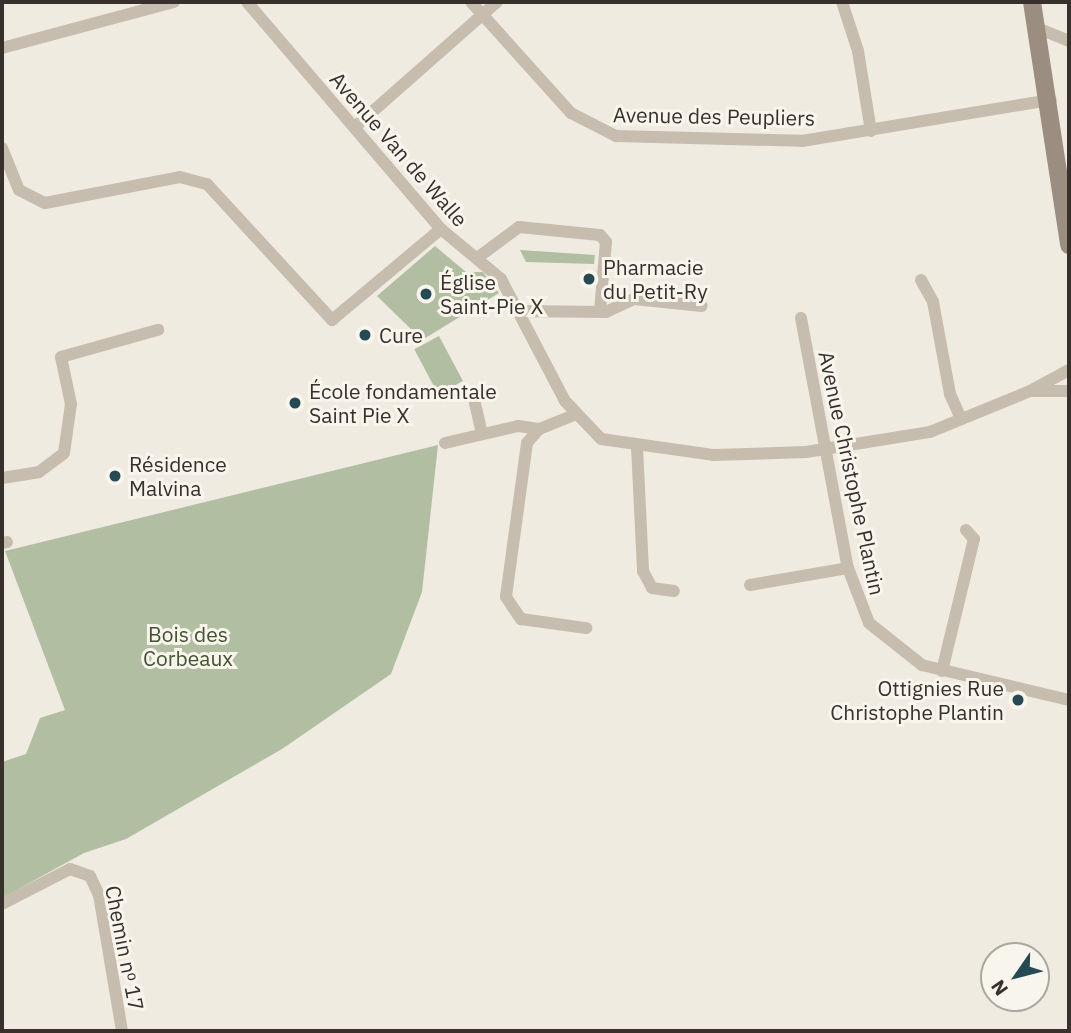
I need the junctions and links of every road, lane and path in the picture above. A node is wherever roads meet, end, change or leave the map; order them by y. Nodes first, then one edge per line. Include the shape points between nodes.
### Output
1 (174, 2) edge
2 (247, 2) edge
3 (471, 2) edge
4 (497, 2) edge
5 (842, 2) edge
6 (1032, 2) edge
7 (483, 15) junction
8 (1037, 28) junction
9 (1069, 41) edge
10 (2, 48) edge
11 (1051, 100) junction
12 (355, 127) junction
13 (871, 131) junction
14 (2, 148) edge
15 (441, 229) junction
16 (1069, 245) edge
17 (477, 258) junction
18 (921, 280) dead end
19 (702, 306) dead end
20 (600, 310) junction
21 (516, 311) junction
22 (801, 318) dead end
23 (158, 330) dead end
24 (1069, 370) edge
25 (1030, 391) junction
26 (1069, 391) edge
27 (474, 399) dead end
28 (574, 415) junction
29 (961, 419) junction
30 (539, 429) junction
31 (482, 434) junction
32 (445, 443) dead end
33 (637, 447) junction
34 (826, 448) junction
35 (2, 478) edge
36 (966, 530) dead end
37 (848, 568) junction
38 (750, 585) dead end
39 (674, 592) dead end
40 (586, 628) dead end
41 (942, 671) junction
42 (1069, 700) edge
43 (2, 904) edge
44 (122, 1031) edge

1 - 10 street
2 - 12 street, Avenue Van de Walle
3 - 7 street, Avenue des Peupliers
4 - 7 street
5 - 13 street via 859,51
6 - 8 main road
7 - 12 street
7 - 13 street, Avenue des Peupliers via 571,113 607,134 802,142
8 - 9 street
8 - 11 main road
11 - 13 street, Avenue des Peupliers
11 - 16 main road
12 - 15 street, Avenue Van de Walle
14 - 15 street via 15,184 45,204 180,177 207,184 315,307 332,320
15 - 17 street, Avenue Van de Walle
17 - 20 street via 519,227 600,235 606,242
17 - 21 street, Avenue Van de Walle via 501,279
18 - 29 street via 933,302 950,394
19 - 20 street via 634,299
20 - 21 street
21 - 28 street, Avenue Van de Walle
22 - 34 street, Avenue Christophe Plantin
23 - 35 street via 61,357 71,404 64,453 39,472
24 - 25 street, Avenue Van de Walle
25 - 26 street, Avenue Van de Walle
25 - 29 street, Avenue Van de Walle
27 - 31 street
28 - 30 street
28 - 33 street, Avenue Van de Walle via 601,439
29 - 34 street, Avenue Van de Walle via 907,438
30 - 31 street
30 - 40 street via 527,443 507,604 530,622
31 - 32 street
33 - 34 street, Avenue Van de Walle via 722,455
33 - 39 street via 643,571 652,588
34 - 37 street, Avenue Christophe Plantin
36 - 41 street via 974,539
37 - 38 street
37 - 41 street, Avenue Christophe Plantin via 863,614 880,636
41 - 42 street, Avenue Christophe Plantin
43 - 44 street, Chemin nᵒ 17 via 59,872 88,874 99,895

